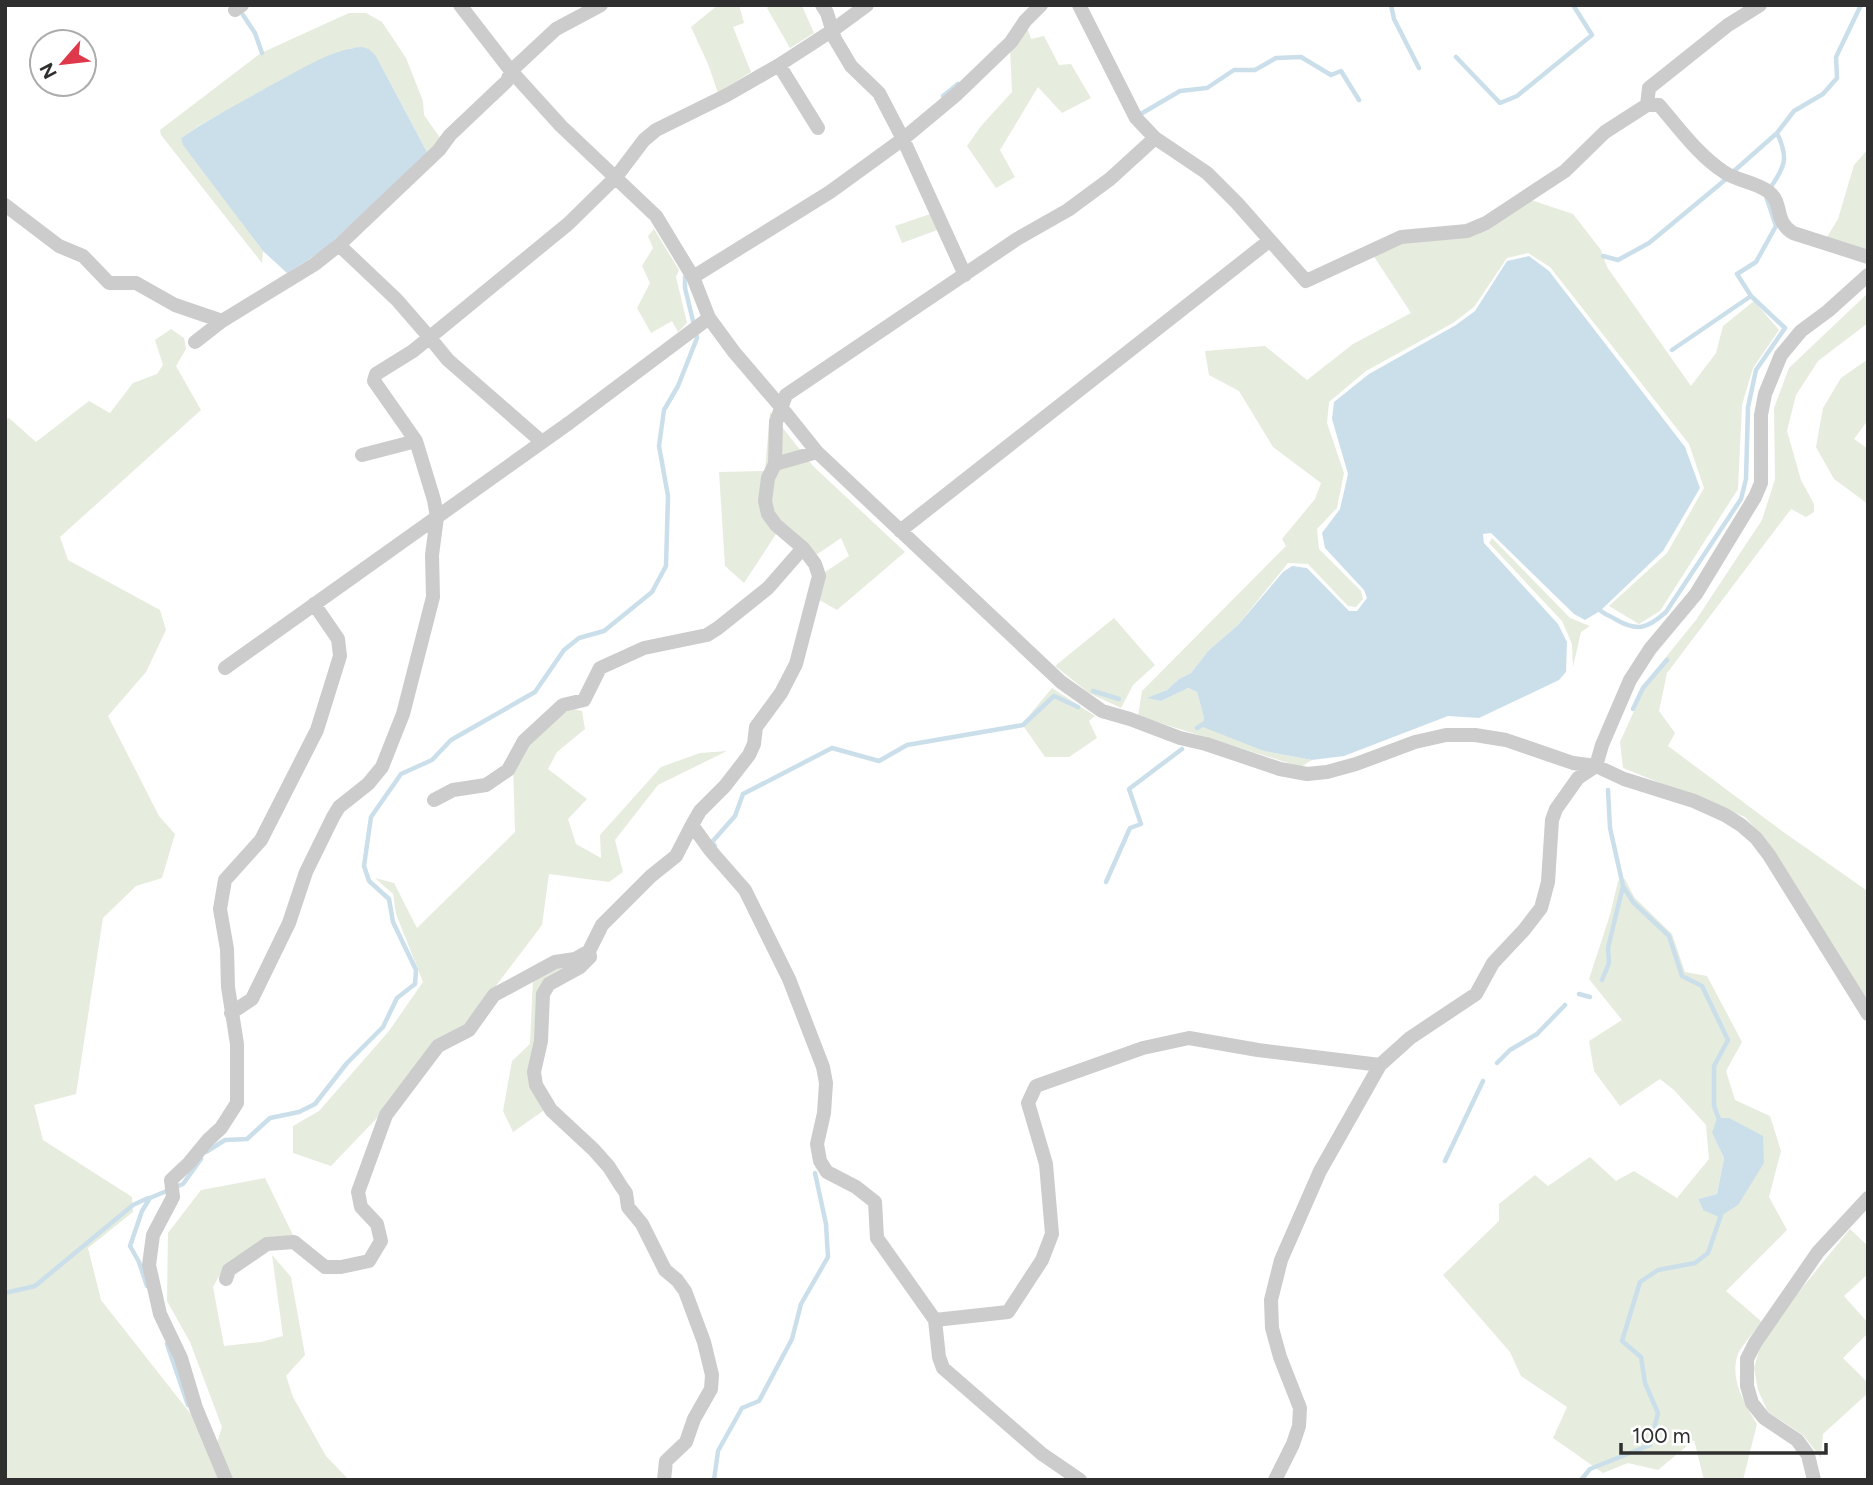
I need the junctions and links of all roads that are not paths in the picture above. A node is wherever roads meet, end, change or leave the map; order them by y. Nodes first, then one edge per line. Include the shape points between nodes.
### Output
1 (460, 5) edge
2 (601, 5) edge
3 (822, 5) edge
4 (867, 5) edge
5 (1041, 5) edge
6 (1079, 5) edge
7 (1760, 5) edge
8 (833, 30) junction
9 (779, 65) junction
10 (511, 71) junction
11 (1647, 105) junction
12 (818, 128) dead end
13 (900, 133) junction
14 (1156, 138) junction
15 (615, 177) junction
16 (5, 205) edge
17 (1269, 241) junction
18 (340, 244) junction
19 (1868, 257) edge
20 (689, 270) junction
21 (964, 275) junction
22 (1868, 275) edge
23 (705, 320) junction
24 (222, 321) junction
25 (430, 338) junction
26 (195, 342) dead end
27 (781, 407) junction
28 (416, 441) junction
29 (542, 442) junction
30 (817, 452) junction
31 (362, 455) dead end
32 (775, 464) junction
33 (437, 517) junction
34 (900, 531) junction
35 (803, 548) junction
36 (314, 604) junction
37 (225, 668) dead end
38 (1596, 766) junction
39 (434, 800) dead end
40 (692, 825) junction
41 (589, 951) junction
42 (232, 1013) junction
43 (1868, 1014) edge
44 (1380, 1065) junction
45 (1868, 1198) edge
46 (226, 1279) dead end
47 (935, 1320) junction
48 (226, 1480) edge
49 (664, 1480) edge
50 (1080, 1480) edge
51 (1275, 1480) edge
52 (1814, 1480) edge

1 - 10 street
2 - 10 street via 556,29
3 - 8 street
4 - 8 street
5 - 13 street via 1011,42 957,94
6 - 14 street via 1136,118
7 - 11 street via 1649,88
8 - 9 street
8 - 13 street via 851,66 880,93
9 - 12 street
9 - 15 street via 656,130
10 - 15 street
10 - 18 street via 507,81 439,150
11 - 17 street via 1605,132 1565,171 1467,231 1401,237 1306,281
11 - 19 street via 1659,105 1703,156 1726,174 1766,190 1776,200 1780,219 1793,233
13 - 20 street via 830,192
13 - 21 street
14 - 17 street via 1207,173
14 - 21 street via 1078,202
15 - 20 street via 656,216
15 - 25 street via 568,224
16 - 24 street via 59,246 83,256 109,283 136,283 176,305
17 - 34 street
18 - 24 street
18 - 25 street
20 - 23 street
21 - 27 street via 786,395
22 - 38 street via 1801,331 1781,355 1761,415 1761,483 1755,497 1696,594 1630,680
23 - 27 street
23 - 29 street
24 - 26 street
25 - 28 street via 376,374 374,381
25 - 29 street via 448,360
27 - 30 street
27 - 32 street
28 - 31 street
28 - 33 street
29 - 33 street
30 - 32 street
30 - 34 street
32 - 35 street via 768,478 768,514
33 - 36 street
33 - 42 street via 433,597 403,714 382,766 339,807 252,999
34 - 38 street via 1061,682 1102,710 1180,738 1307,774 1356,764 1446,735 1506,740 1573,763
35 - 39 street via 768,588 718,628 707,635 644,648 600,668 584,700 563,705 524,741 508,770 486,785 453,790
35 - 40 street via 818,576 796,664 756,727 749,755
36 - 37 street
36 - 42 street via 338,639 340,656 317,730 261,840 225,880 220,909
38 - 43 street via 1694,801 1725,815 1756,838
38 - 44 street via 1578,778 1556,809 1541,908 1493,963 1476,994 1410,1038
40 - 41 street via 676,856 602,925
40 - 47 street via 745,890 789,979 823,1067 824,1113 817,1144 820,1161 827,1172 875,1202 877,1238
41 - 46 street via 575,959 555,961 494,996 469,1030 438,1046 386,1115 358,1192 361,1208 377,1224 380,1241 369,1261 325,1267 294,1242 267,1244 229,1270
41 - 49 street via 590,957 580,967 549,984 543,994 534,1072 551,1110 594,1150 621,1186 628,1207 665,1270 685,1291 704,1342 711,1389 686,1442 666,1461
42 - 48 street via 237,1103 171,1180 173,1197 153,1235 149,1265 160,1314
44 - 47 street via 1189,1038 1143,1048 1036,1086 1028,1103 1046,1164 1052,1234 1042,1260 1008,1312
44 - 51 street via 1320,1171 1281,1260 1271,1300 1272,1328 1300,1408 1293,1444
45 - 52 street via 1818,1252 1747,1359 1752,1404 1797,1440 1808,1455
47 - 50 street via 943,1368 1042,1454

